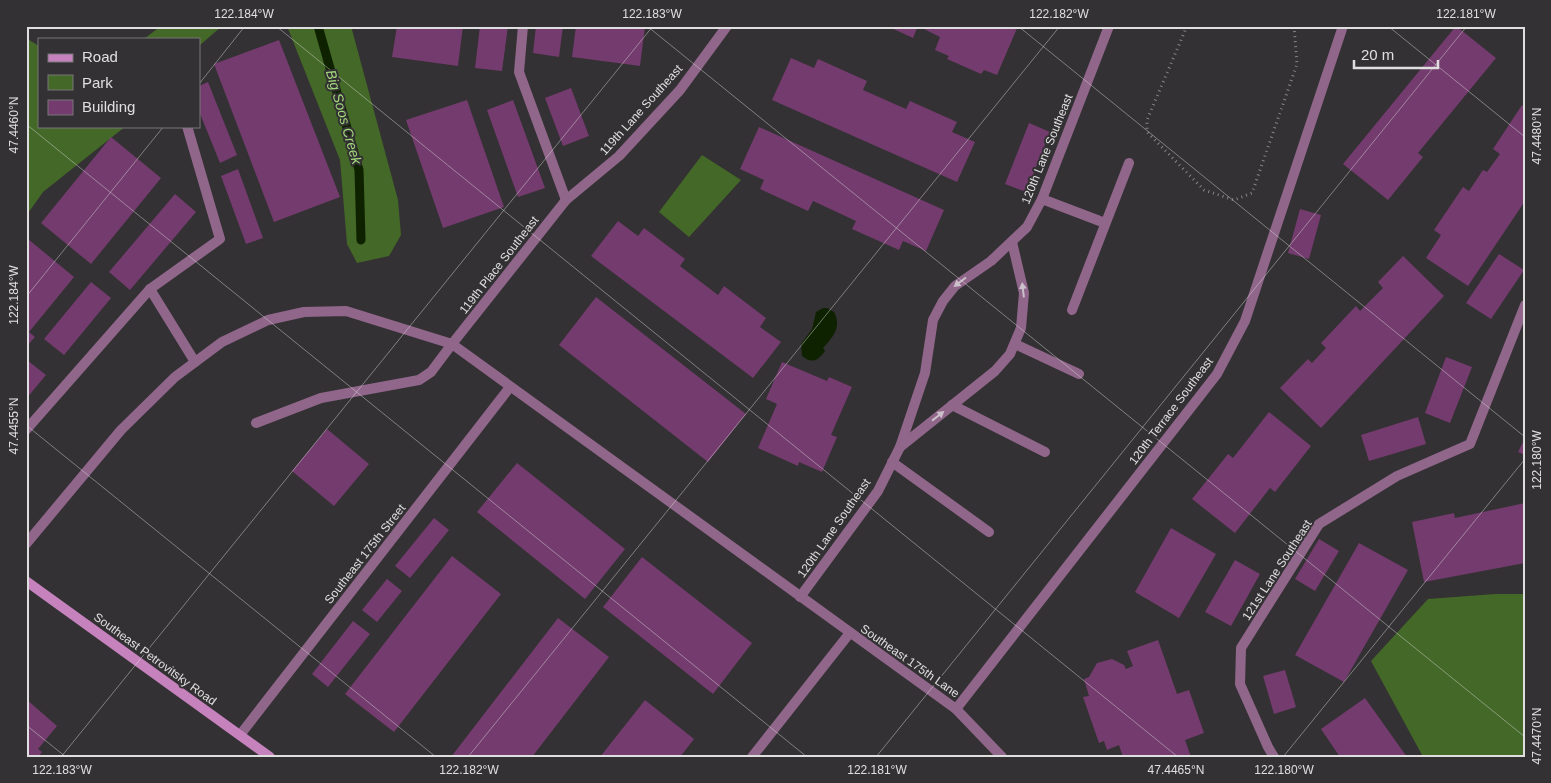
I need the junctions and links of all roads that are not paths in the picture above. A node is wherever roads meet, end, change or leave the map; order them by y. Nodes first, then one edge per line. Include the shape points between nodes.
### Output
1 (523, 26) edge
2 (727, 26) edge
3 (1109, 26) edge
4 (1343, 26) edge
5 (188, 128) edge
6 (1129, 163) dead end
7 (1042, 198) junction
8 (566, 200) junction
9 (1105, 223) junction
10 (1012, 242) junction
11 (150, 289) junction
12 (1525, 305) edge
13 (1072, 310) dead end
14 (452, 344) junction
15 (1015, 344) junction
16 (195, 362) junction
17 (1079, 374) dead end
18 (510, 387) junction
19 (952, 405) junction
20 (256, 423) dead end
21 (26, 430) edge
22 (900, 447) junction
23 (1045, 452) dead end
24 (892, 462) junction
25 (989, 532) dead end
26 (26, 544) edge
27 (26, 581) edge
28 (800, 598) junction
29 (849, 634) junction
30 (956, 709) junction
31 (240, 735) junction
32 (270, 757) edge
33 (752, 757) edge
34 (1002, 757) edge
35 (1274, 757) edge

1 - 8 street via 519,72
2 - 8 street, 119th Lane Southeast via 680,90 626,148
3 - 7 street, 120th Lane Southeast
4 - 30 street, 120th Terrace Southeast via 1245,321 1217,374
5 - 11 street via 220,239
6 - 9 street
7 - 9 street
7 - 10 street, 120th Lane Southeast via 1027,227
8 - 14 street, 119th Place Southeast
9 - 13 street
15 -> 10 street via 1021,328 1024,293
10 -> 22 street, 120th Lane Southeast via 955,286 943,301 933,320 925,373
11 - 16 street
11 - 21 street
12 - 35 street, 121st Lane Southeast via 1470,444 1396,476 1319,524 1241,648 1240,684
14 - 16 street via 346,311 304,312 268,320 222,342
14 - 18 street
14 - 20 street, 119th Place Southeast via 430,372 419,380 321,398
15 - 17 street
15 - 19 street via 995,371
16 - 26 street via 121,430
18 - 28 street
18 - 31 street, Southeast 175th Street
22 -> 19 street
19 - 23 street
22 - 24 street, 120th Lane Southeast
24 - 25 street
24 - 28 street, 120th Lane Southeast via 878,491
27 - 31 main road, Southeast Petrovitsky Road
28 - 29 street
29 - 30 street, Southeast 175th Lane
29 - 33 street
30 - 34 street
31 - 32 main road, Southeast Petrovitsky Road

